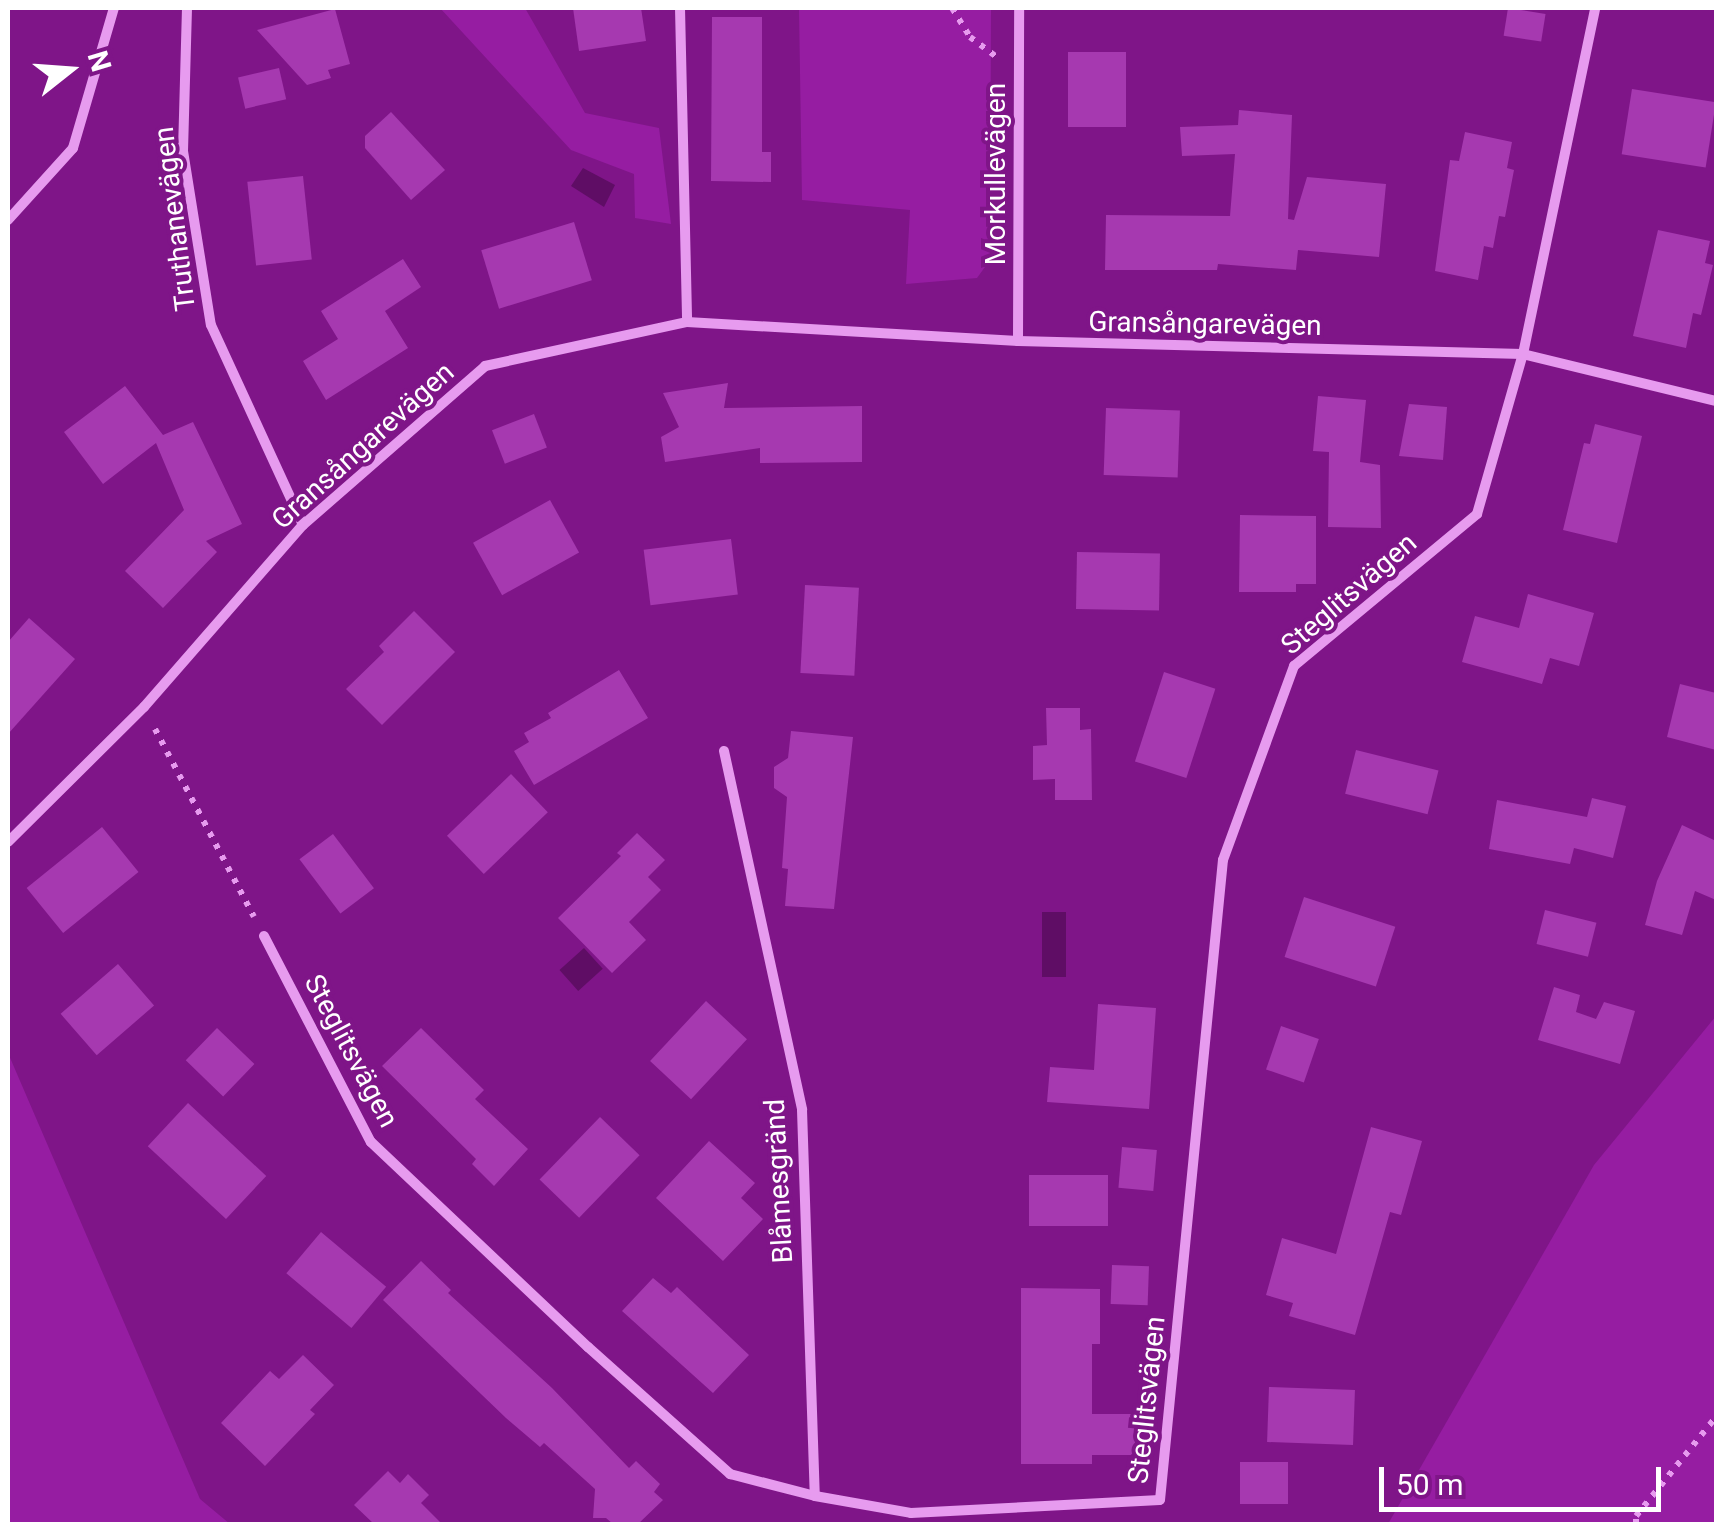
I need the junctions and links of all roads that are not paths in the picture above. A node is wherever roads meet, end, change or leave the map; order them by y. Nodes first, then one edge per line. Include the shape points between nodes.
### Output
1 (114, 8) edge
2 (187, 8) edge
3 (680, 8) edge
4 (1018, 8) edge
5 (1595, 8) edge
6 (8, 220) edge
7 (687, 322) junction
8 (1018, 341) junction
9 (1522, 354) junction
10 (1716, 401) edge
11 (303, 525) junction
12 (724, 750) dead end
13 (8, 842) edge
14 (264, 936) road end
15 (815, 1496) junction

1 - 6 street via 74,148
2 - 11 street, Truthanevägen via 183,151 211,326
3 - 7 street
4 - 8 street, Morkullevägen
5 - 9 street, Steglitsvägen
7 - 8 street, Gransångarevägen
7 - 11 street, Gransångarevägen via 485,366
8 - 9 street, Gransångarevägen
9 - 10 street, Gransångarevägen
9 - 15 street, Steglitsvägen via 1477,514 1294,666 1223,860 1160,1500 911,1513
11 - 13 street, Gransångarevägen via 144,708
12 - 15 street, Blåmesgränd via 802,1110
14 - 15 street, Steglitsvägen via 371,1142 730,1474

